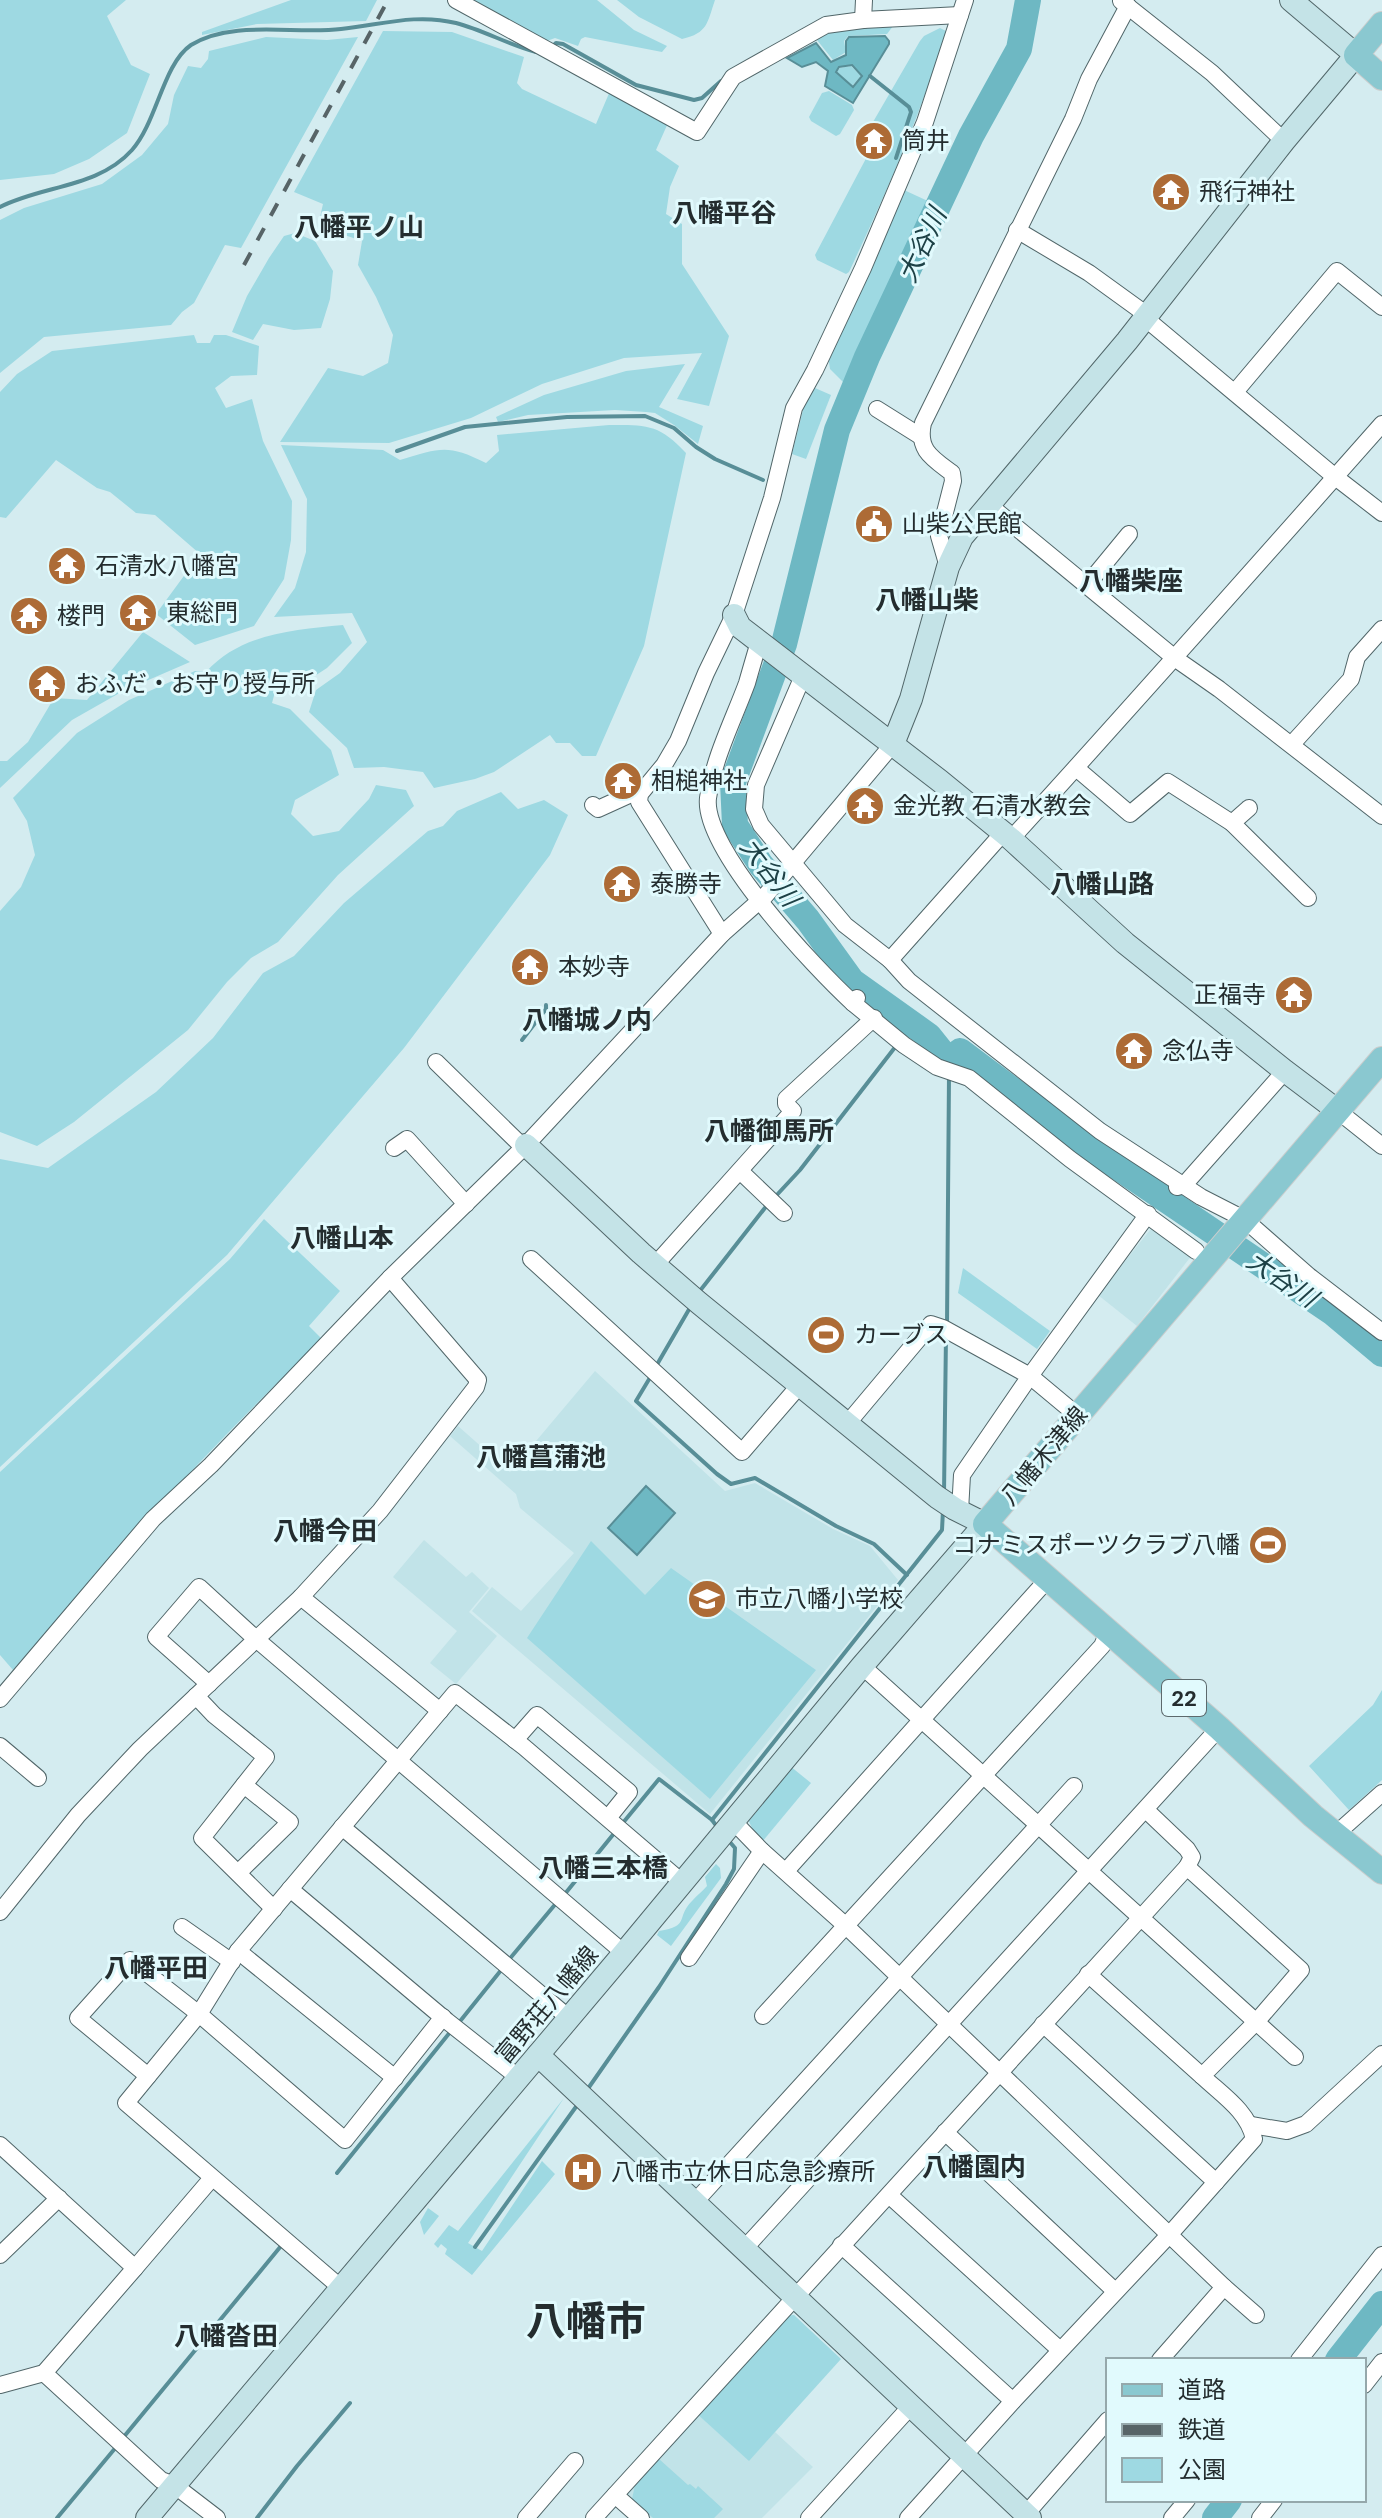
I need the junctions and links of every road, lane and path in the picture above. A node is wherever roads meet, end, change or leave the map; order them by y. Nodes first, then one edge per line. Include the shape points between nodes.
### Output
1 (456, 0) edge
2 (864, 0) edge
3 (1291, 0) edge
4 (1124, 3) edge
5 (962, 8) edge
6 (863, 20) junction
7 (1382, 24) edge
8 (1356, 55) junction
9 (1382, 78) edge
10 (1284, 141) junction
11 (1017, 230) junction
12 (1382, 307) edge
13 (1146, 316) junction
14 (1235, 392) junction
15 (877, 409) dead end
16 (1382, 424) edge
17 (920, 436) junction
18 (1334, 476) junction
19 (989, 505) junction
20 (1382, 513) edge
21 (1129, 534) dead end
22 (948, 567) junction
23 (1087, 585) junction
24 (734, 615) junction
25 (1382, 629) edge
26 (762, 644) junction
27 (1176, 659) junction
28 (800, 674) junction
29 (893, 744) junction
30 (1292, 744) junction
31 (1076, 768) junction
32 (640, 794) junction
33 (593, 805) dead end
34 (1249, 808) dead end
35 (1382, 816) edge
36 (1232, 823) junction
37 (1007, 836) junction
38 (792, 864) junction
39 (1308, 898) dead end
40 (762, 899) junction
41 (722, 934) junction
42 (890, 960) junction
43 (874, 1018) junction
44 (1382, 1059) edge
45 (436, 1062) dead end
46 (1285, 1071) junction
47 (1338, 1111) junction
48 (525, 1146) junction
49 (1382, 1146) edge
50 (394, 1148) dead end
51 (740, 1171) junction
52 (1180, 1186) junction
53 (466, 1204) junction
54 (775, 1205) dead end
55 (1152, 1215) junction
56 (1242, 1222) junction
57 (1203, 1255) junction
58 (531, 1259) dead end
59 (655, 1265) junction
60 (390, 1278) junction
61 (1382, 1332) edge
62 (1030, 1376) junction
63 (799, 1386) junction
64 (1078, 1416) junction
65 (847, 1424) junction
66 (951, 1506) junction
67 (985, 1524) junction
68 (1047, 1580) junction
69 (301, 1597) junction
70 (1108, 1632) junction
71 (256, 1639) junction
72 (862, 1666) junction
73 (202, 1690) junction
74 (0, 1699) edge
75 (440, 1711) junction
76 (922, 1720) junction
77 (1219, 1728) junction
78 (515, 1740) junction
79 (0, 1746) edge
80 (399, 1761) junction
81 (983, 1776) junction
82 (38, 1778) dead end
83 (244, 1785) junction
84 (1074, 1786) dead end
85 (1382, 1793) edge
86 (1146, 1810) junction
87 (733, 1821) junction
88 (615, 1824) junction
89 (1039, 1824) junction
90 (342, 1827) junction
91 (1336, 1834) junction
92 (762, 1851) junction
93 (1187, 1867) junction
94 (1090, 1870) junction
95 (786, 1871) junction
96 (1382, 1872) edge
97 (238, 1873) junction
98 (683, 1883) junction
99 (290, 1889) junction
100 (2, 1906) edge
101 (274, 1909) junction
102 (1142, 1917) junction
103 (845, 1925) junction
104 (182, 1927) dead end
105 (624, 1953) junction
106 (235, 1956) junction
107 (689, 1958) dead end
108 (1088, 1974) junction
109 (900, 1978) junction
110 (199, 2014) junction
111 (763, 2016) dead end
112 (569, 2018) junction
113 (1257, 2021) junction
114 (449, 2023) junction
115 (1043, 2024) junction
116 (949, 2025) junction
117 (1382, 2054) edge
118 (538, 2055) junction
119 (1295, 2057) dead end
120 (999, 2072) junction
121 (148, 2076) junction
122 (1202, 2076) junction
123 (395, 2078) junction
124 (519, 2078) junction
125 (1251, 2125) junction
126 (945, 2132) junction
127 (0, 2145) edge
128 (212, 2178) junction
129 (1216, 2182) junction
130 (889, 2195) junction
131 (59, 2198) junction
132 (694, 2203) junction
133 (1170, 2234) junction
134 (841, 2245) junction
135 (744, 2249) junction
136 (0, 2255) edge
137 (1382, 2255) edge
138 (135, 2268) junction
139 (340, 2287) junction
140 (1224, 2287) junction
141 (1115, 2291) junction
142 (795, 2297) junction
143 (1256, 2315) dead end
144 (1060, 2350) junction
145 (1162, 2358) edge
146 (1301, 2358) edge
147 (1382, 2362) edge
148 (44, 2373) junction
149 (1366, 2382) edge
150 (0, 2385) edge
151 (1013, 2401) junction
152 (911, 2406) junction
153 (1106, 2422) edge
154 (964, 2455) junction
155 (575, 2461) dead end
156 (174, 2485) junction
157 (615, 2495) junction
158 (1185, 2502) edge
159 (1272, 2502) edge
160 (1028, 2516) edge
161 (147, 2518) edge
162 (217, 2518) edge
163 (526, 2518) edge
164 (594, 2518) edge
165 (641, 2518) edge
166 (809, 2518) edge
167 (908, 2518) edge
168 (1172, 2518) edge
169 (1260, 2518) edge

1 - 6 street via 697,132 733,77 826,25
2 - 6 street
3 - 8 street
4 - 10 street via 1212,73
4 - 11 street
5 - 6 street
5 - 24 street via 925,122 863,268 794,408
7 - 8 main road
8 - 9 main road
8 - 10 street
10 - 13 street
11 - 13 street via 1089,273
11 - 17 street
12 - 14 street via 1337,271
13 - 14 street
13 - 19 street
14 - 18 street
15 - 17 street
16 - 18 street
17 - 22 street via 930,456 952,473 939,536
18 - 20 street
18 - 27 street
19 - 22 street via 962,537
19 - 23 street
21 - 23 street
22 - 29 street
23 - 27 street
24 - 26 street via 740,627
24 - 32 street via 678,741
25 - 30 street via 1357,657 1351,679
26 - 28 street
26 - 40 street via 717,758 707,802 717,838
27 - 30 street
27 - 31 street
28 - 29 street
28 - 38 street via 756,785 754,809
29 - 37 street
29 - 38 street
30 - 35 street
31 - 36 street via 1130,814 1168,782
31 - 37 street
32 - 33 street via 598,809
32 - 41 street via 639,802
34 - 36 street
36 - 39 street
37 - 42 street
37 - 46 street via 1125,943
38 - 40 street
38 - 42 street via 845,925
40 - 41 street
40 - 43 street via 834,986
41 - 48 street
42 - 52 street via 909,981 1100,1131
43 - 51 street via 786,1099 793,1111
43 - 55 street via 937,1067 969,1078 1070,1159
44 - 47 main road, 八幡木津線
45 - 48 street
46 - 47 street
46 - 52 street
47 - 49 street
47 - 56 main road, 八幡木津線
48 - 53 street
48 - 59 street
50 - 53 street via 407,1139
51 - 54 street
51 - 59 street
52 - 56 street
53 - 60 street
55 - 57 street
55 - 62 street
56 - 57 main road, 八幡木津線
56 - 61 street
57 - 64 main road, 八幡木津線
58 - 63 street via 742,1452
59 - 63 street
60 - 69 street via 478,1380 380,1511
60 - 74 street via 153,1519
62 - 64 street
62 - 65 street via 931,1324
62 - 66 street via 962,1475
63 - 65 street
64 - 67 main road, 八幡木津線
65 - 66 street
66 - 67 street
67 - 68 main road, 八幡木津線 / 22
67 - 72 street, 富野荘八幡線
68 - 70 main road, 八幡木津線 / 22
68 - 76 street
69 - 71 street
69 - 75 street
70 - 77 main road, 八幡木津線 / 22
70 - 81 street via 1102,1646
71 - 73 street
71 - 73 street via 199,1587 156,1637
71 - 80 street
72 - 76 street
72 - 87 street, 富野荘八幡線
73 - 83 street via 214,1715 266,1757
73 - 100 street via 78,1815
75 - 78 street via 455,1693
75 - 80 street
76 - 81 street
76 - 95 street
77 - 86 street
77 - 91 main road, 八幡木津線 / 22
78 - 88 street
78 - 88 street via 537,1715 629,1792
79 - 82 street
80 - 90 street
80 - 105 street
81 - 89 street
81 - 103 street
83 - 97 street via 202,1838
83 - 97 street via 290,1822
84 - 89 street
85 - 91 street
86 - 93 street via 1187,1849 1192,1857
86 - 94 street
87 - 92 street
87 - 98 street, 富野荘八幡線
88 - 98 street
89 - 94 street
89 - 109 street
90 - 99 street
90 - 112 street
91 - 96 main road, 八幡木津線 / 22
92 - 95 street
92 - 107 street
93 - 102 street
93 - 113 street via 1301,1970
94 - 102 street
94 - 116 street
95 - 103 street
97 - 101 street
98 - 105 street, 富野荘八幡線
99 - 101 street
99 - 114 street
101 - 106 street
102 - 108 street
102 - 113 street
103 - 109 street
103 - 111 street
104 - 106 street
105 - 112 street, 富野荘八幡線
106 - 110 street
106 - 123 street
108 - 115 street
108 - 122 street
109 - 116 street
109 - 132 street
110 - 121 street
110 - 121 street via 130,1960 78,2018
110 - 123 street via 345,2140
112 - 118 street, 富野荘八幡線
113 - 119 street
113 - 122 street
114 - 123 street
114 - 124 street
115 - 120 street
115 - 129 street
116 - 120 street
116 - 135 street
117 - 125 street via 1306,2124 1287,2131
118 - 124 street, 富野荘八幡線
118 - 132 street
120 - 126 street
120 - 133 street
121 - 128 street via 126,2103
122 - 125 street
124 - 139 street, 富野荘八幡線
125 - 129 street via 1254,2139
126 - 130 street
126 - 141 street
127 - 131 street
128 - 138 street
128 - 139 street
129 - 133 street
130 - 134 street
130 - 144 street
131 - 136 street
131 - 138 street
132 - 135 street
133 - 140 street
133 - 141 street
134 - 142 street
134 - 151 street
135 - 142 street
137 - 146 street
138 - 148 street
139 - 156 street, 富野荘八幡線
140 - 143 street
140 - 145 street
141 - 144 street
142 - 152 street
142 - 157 street
144 - 151 street
147 - 149 street
148 - 150 street
148 - 156 street via 161,2480
151 - 154 street
152 - 154 street
152 - 166 street
153 - 160 street
154 - 160 street
154 - 167 street
155 - 163 street
156 - 161 street, 富野荘八幡線
156 - 162 street
157 - 164 street
157 - 165 street
158 - 168 street
159 - 169 street

